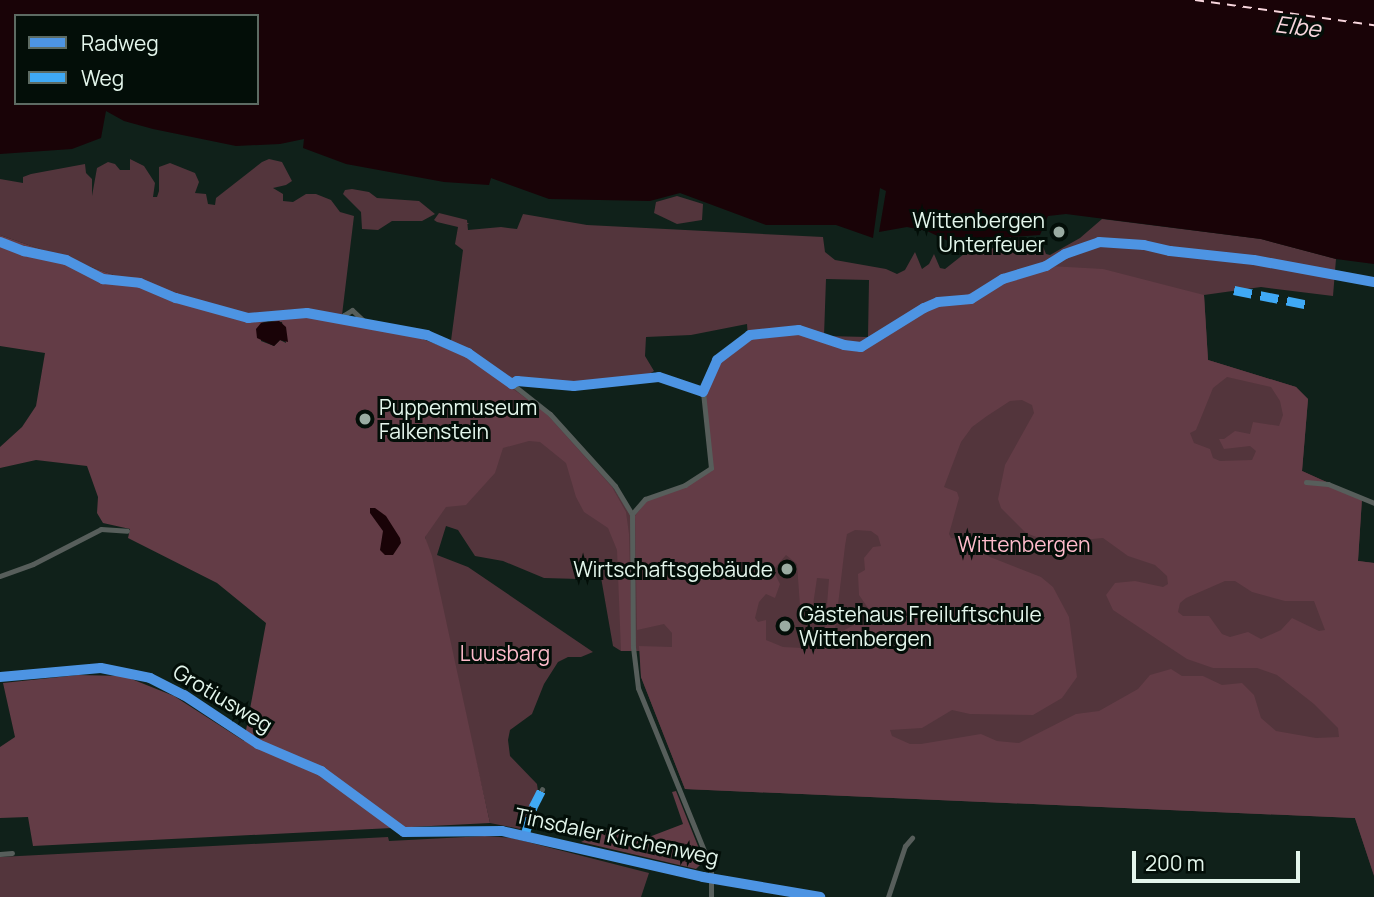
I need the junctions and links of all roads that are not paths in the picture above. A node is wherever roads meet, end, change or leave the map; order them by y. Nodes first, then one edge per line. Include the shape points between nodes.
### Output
1 (366, 323) dead end
2 (824, 337) dead end
3 (573, 386) dead end
4 (703, 392) junction
5 (1306, 482) dead end
6 (1374, 503) edge
7 (632, 514) junction
8 (127, 531) dead end
9 (0, 576) edge
10 (0, 677) edge
11 (542, 789) dead end
12 (404, 832) joint
13 (525, 835) junction
14 (912, 838) dead end
15 (12, 853) dead end
16 (0, 854) edge
17 (712, 877) junction
18 (804, 896) edge
19 (711, 897) edge
20 (820, 897) edge
21 (887, 897) edge

1 - 7 street via 427,335 465,351 502,376 550,414 615,486
2 - 4 street via 792,329 750,335 720,356
3 - 4 street via 659,377
4 - 7 street via 711,468 685,485 645,499
5 - 6 street via 1328,484
7 - 17 street via 633,647 638,688
8 - 9 street via 101,529 47,558
10 - 12 street, Grotiusweg via 101,668 150,678 258,744 321,771
11 - 13 street, Tinsdaler Kirchenweg
12 - 13 street, Tinsdaler Kirchenweg via 490,829
13 - 17 street, Tinsdaler Kirchenweg
14 - 21 street
15 - 16 street
17 - 18 street, Tinsdaler Kirchenweg
17 - 19 street
18 - 20 street, Tinsdaler Kirchenweg

